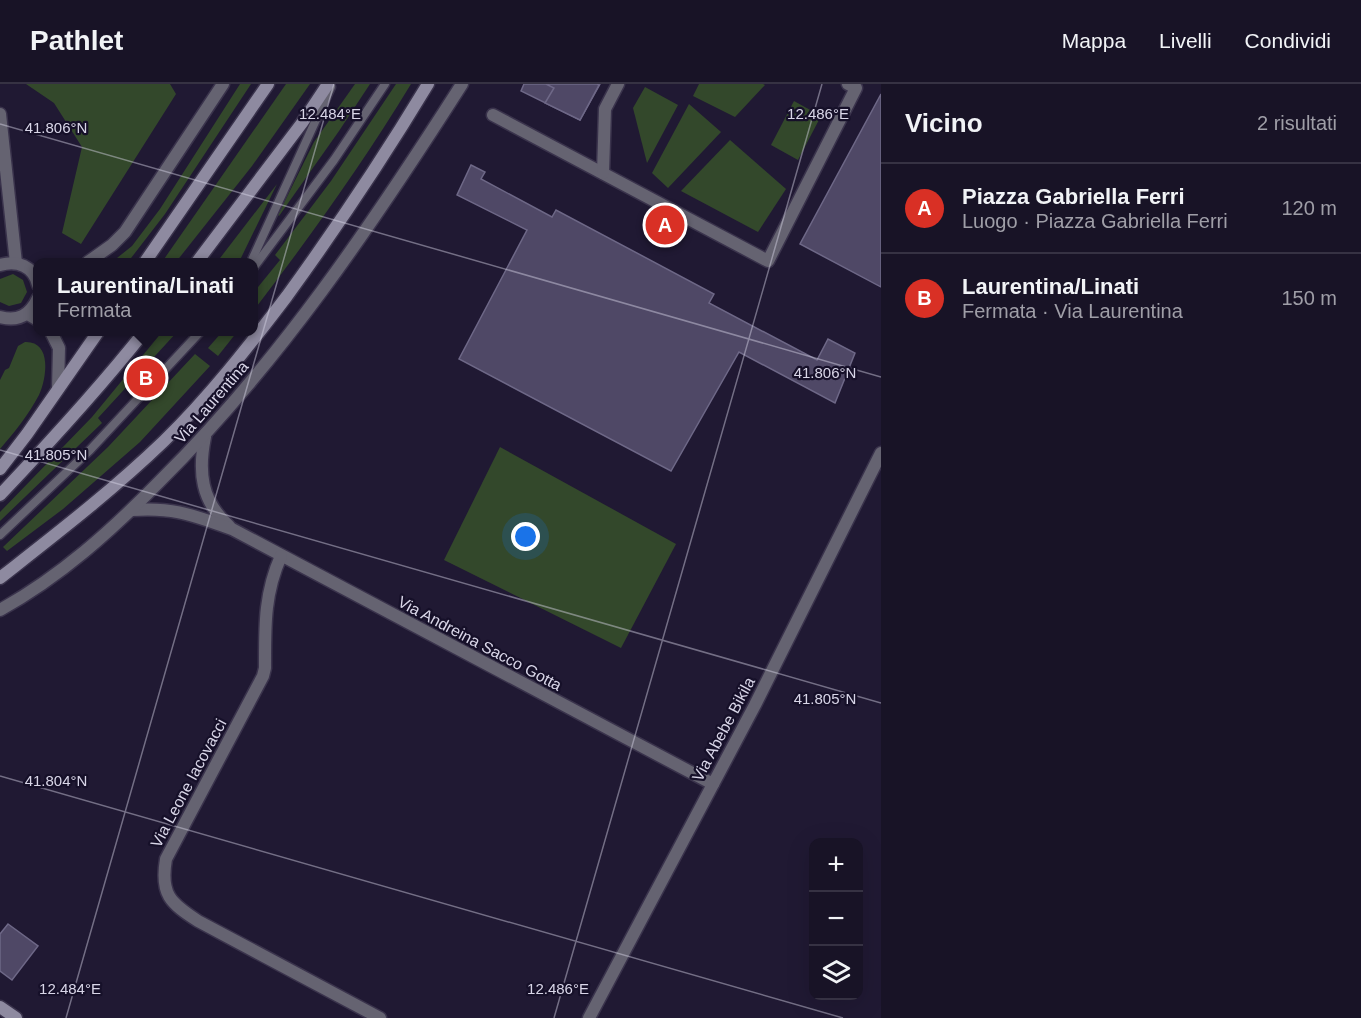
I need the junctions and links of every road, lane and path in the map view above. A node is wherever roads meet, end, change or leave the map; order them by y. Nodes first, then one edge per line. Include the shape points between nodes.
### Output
1 (224, 84) edge
2 (268, 84) edge
3 (330, 84) edge
4 (385, 84) edge
5 (428, 84) edge
6 (462, 84) edge
7 (618, 84) edge
8 (848, 84) edge
9 (0, 114) edge
10 (493, 115) dead end
11 (603, 173) junction
12 (94, 258) edge
13 (148, 258) edge
14 (200, 258) edge
15 (253, 258) edge
16 (258, 262) edge
17 (16, 263) junction
18 (0, 265) edge
19 (33, 273) edge
20 (33, 317) edge
21 (0, 319) edge
22 (258, 334) edge
23 (53, 336) edge
24 (95, 336) edge
25 (141, 336) edge
26 (196, 336) edge
27 (256, 336) edge
28 (58, 389) junction
29 (205, 437) junction
30 (881, 453) edge
31 (0, 469) edge
32 (0, 495) edge
33 (132, 510) junction
34 (232, 529) junction
35 (0, 535) edge
36 (281, 556) junction
37 (0, 578) edge
38 (0, 610) edge
39 (713, 784) junction
40 (0, 1007) edge
41 (16, 1018) edge
42 (380, 1018) edge
43 (589, 1018) edge

1 - 12 street via 124,231
2 - 13 main road
3 - 14 main road
3 - 15 lane
4 - 16 lane
5 - 22 main road, Via Laurentina via 307,268
6 - 29 street, Via Laurentina via 351,253
7 - 11 street via 605,109
8 - 11 street via 856,88 768,261
9 - 17 street
10 - 11 street
17 - 18 street
17 - 19 street
20 - 21 street
23 - 28 street via 59,348
24 - 28 main road
25 - 32 main road via 71,421
26 - 35 lane via 90,450
27 - 37 main road, Via Laurentina via 164,441 88,510
28 - 31 main road
29 - 33 street, Via Laurentina
29 - 34 street via 200,463 203,486 212,508
30 - 39 street, Via Abebe Bikila
33 - 34 street via 178,511
33 - 38 street, Via Laurentina via 65,568
34 - 36 street, Via Andreina Sacco Gotta
36 - 39 street, Via Andreina Sacco Gotta
36 - 42 street, Via Leone Iacovacci via 266,603 263,676 166,859 168,895 177,908 198,921
39 - 43 street, Via Abebe Bikila
40 - 41 main road

